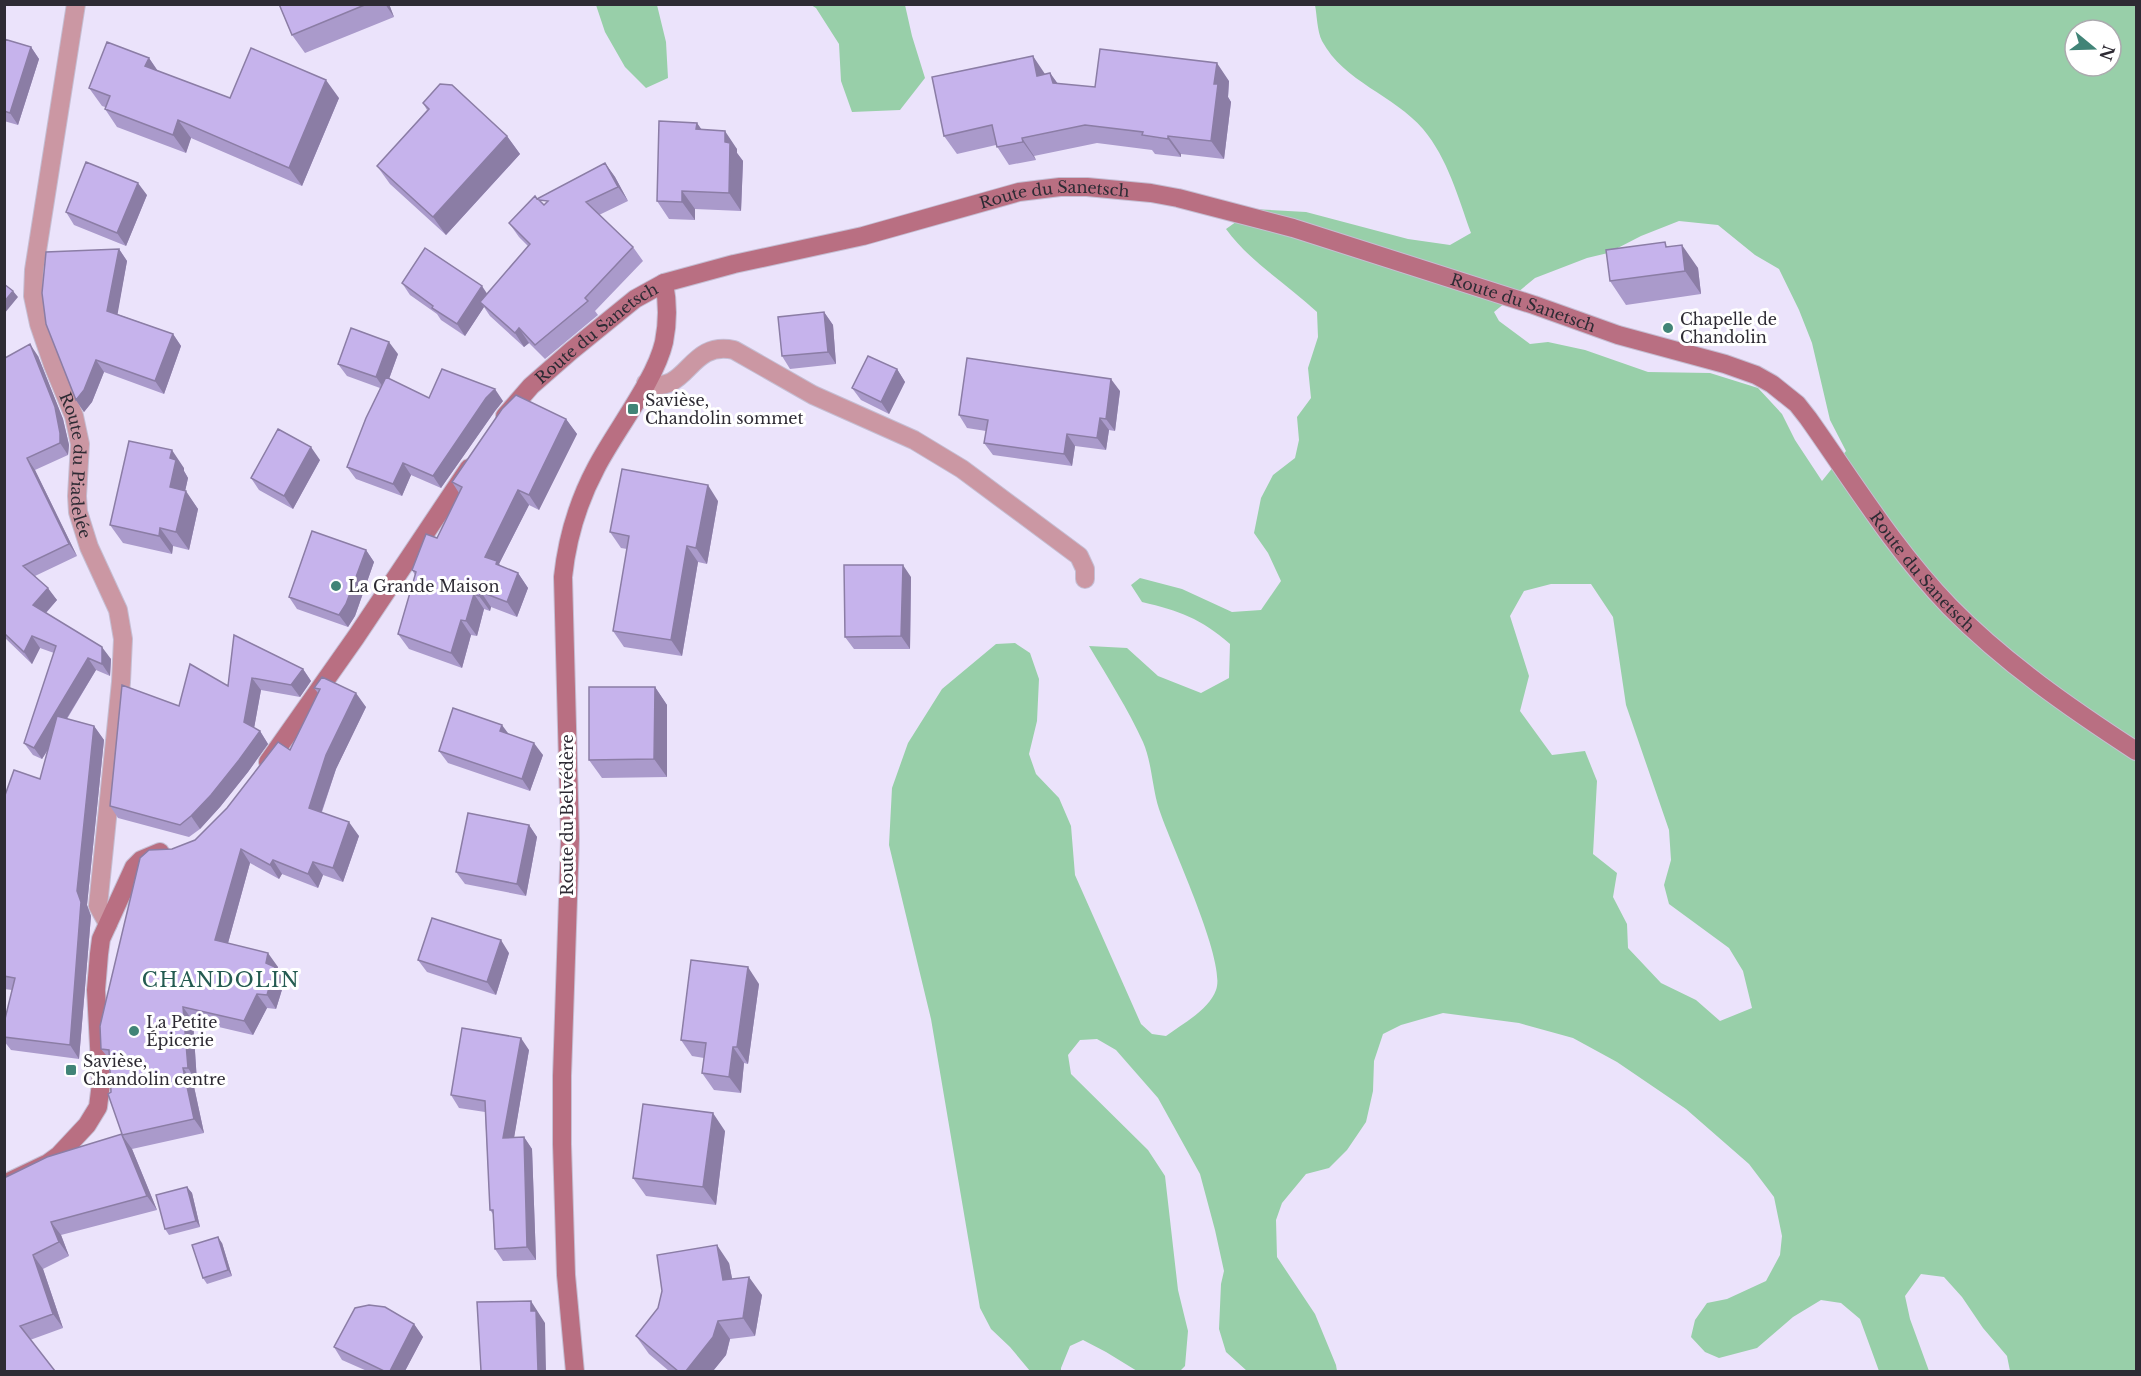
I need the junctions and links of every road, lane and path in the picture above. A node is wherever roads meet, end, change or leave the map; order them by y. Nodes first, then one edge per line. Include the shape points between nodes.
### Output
1 (76, 4) edge
2 (664, 283) junction
3 (646, 383) junction
4 (497, 426) edge
5 (479, 452) edge
6 (1085, 579) dead end
7 (2136, 751) edge
8 (256, 778) edge
9 (176, 852) edge
10 (108, 924) junction
11 (4, 1184) edge
12 (575, 1371) edge

1 - 10 street, Route du Piadelée via 33,296 80,444 78,512 89,547 118,610 123,639 98,906
2 - 3 street, Route du Belvédère via 668,311 663,344
2 - 4 street, Route du Sanetsch via 635,299 550,368
2 - 7 street, Route du Sanetsch via 863,236 1019,192 1094,187 1178,198 1293,228 1618,334 1725,364 1756,375 1797,404 1876,518 1957,613 2073,710
3 - 6 street via 671,383 705,352 721,347 734,350 813,395 914,440 962,469 1079,556
3 - 12 street, Route du Belvédère via 585,490 572,525 563,577 570,839 562,1144 566,1275
5 - 8 street
9 - 10 street via 158,852 141,860 129,875
10 - 11 street via 97,966 101,1083 98,1107 59,1155

